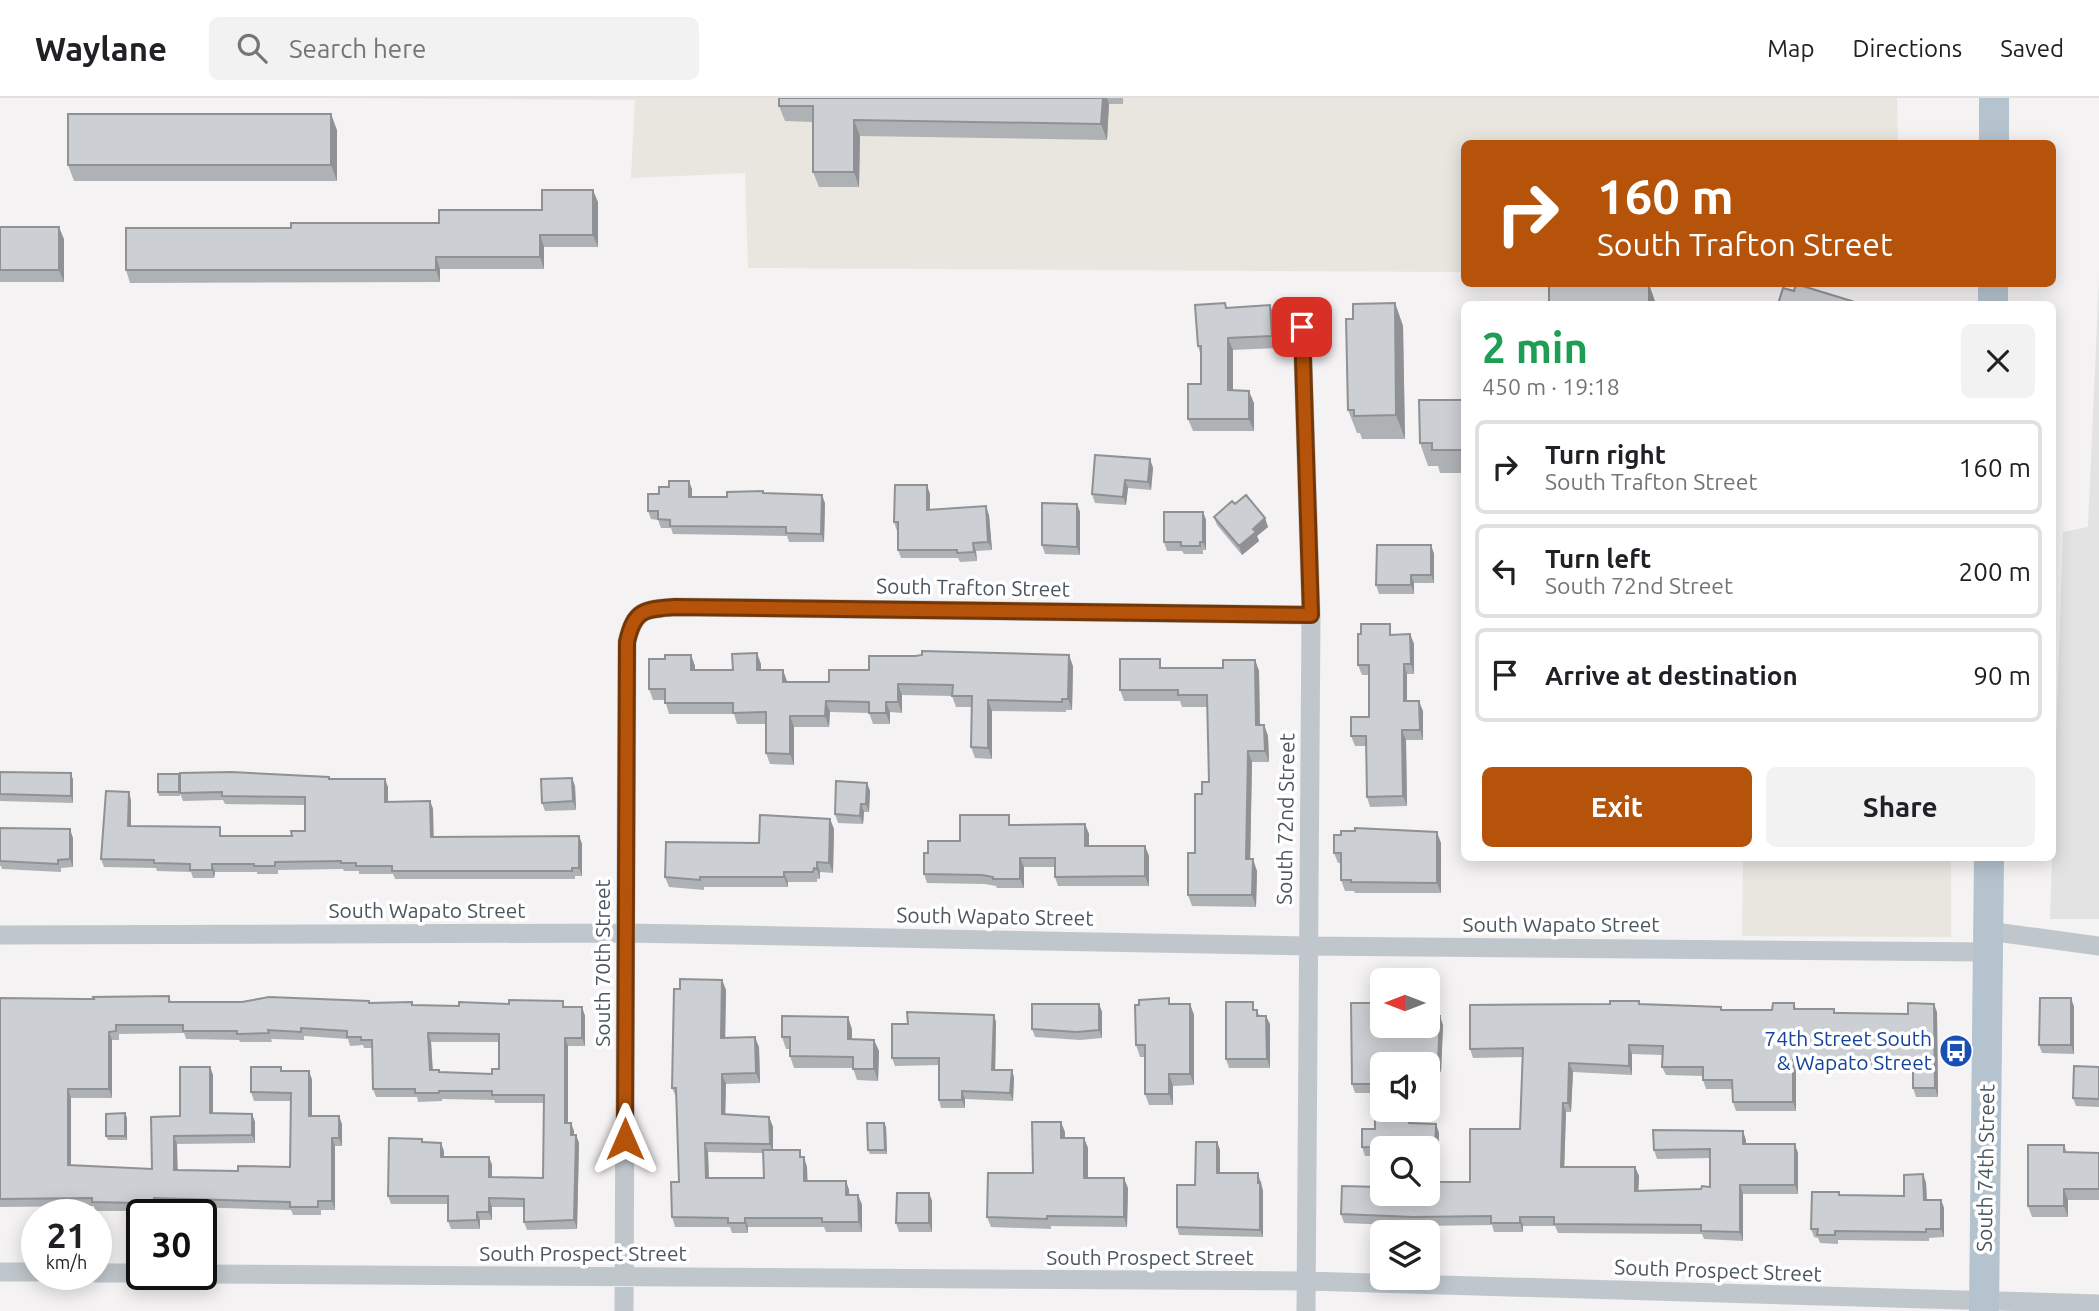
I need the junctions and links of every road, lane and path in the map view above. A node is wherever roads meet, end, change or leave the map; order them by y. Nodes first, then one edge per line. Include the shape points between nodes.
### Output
1 (1994, 98) edge
2 (1994, 140) edge
3 (1302, 327) dead end
4 (1311, 615) junction
5 (636, 616) joint
6 (1989, 861) edge
7 (626, 933) junction
8 (0, 935) edge
9 (1989, 942) junction
10 (1307, 946) junction
11 (2099, 946) edge
12 (0, 1272) edge
13 (21, 1272) edge
14 (217, 1273) edge
15 (624, 1277) junction
16 (1307, 1281) junction
17 (2099, 1304) edge
18 (1984, 1306) edge
19 (624, 1311) edge
20 (1306, 1311) edge

1 - 2 main road
3 - 4 street, South 72nd Street
4 - 5 street, South Trafton Street via 675,607 648,609
4 - 10 street, South 72nd Street
5 - 7 street, South 70th Street via 627,642
6 - 9 main road, South 74th Street
7 - 8 street, South Wapato Street
7 - 10 street, South Wapato Street
7 - 15 street, South 70th Street
9 - 10 street, South Wapato Street
9 - 11 street, South Wapato Street
9 - 18 main road, South 74th Street
10 - 16 street, South 72nd Street
12 - 13 street
14 - 15 street, South Prospect Street
15 - 16 street, South Prospect Street
15 - 19 street, South 70th Street
16 - 18 street, South Prospect Street
16 - 20 street, South 72nd Street
17 - 18 street, South Prospect Street

